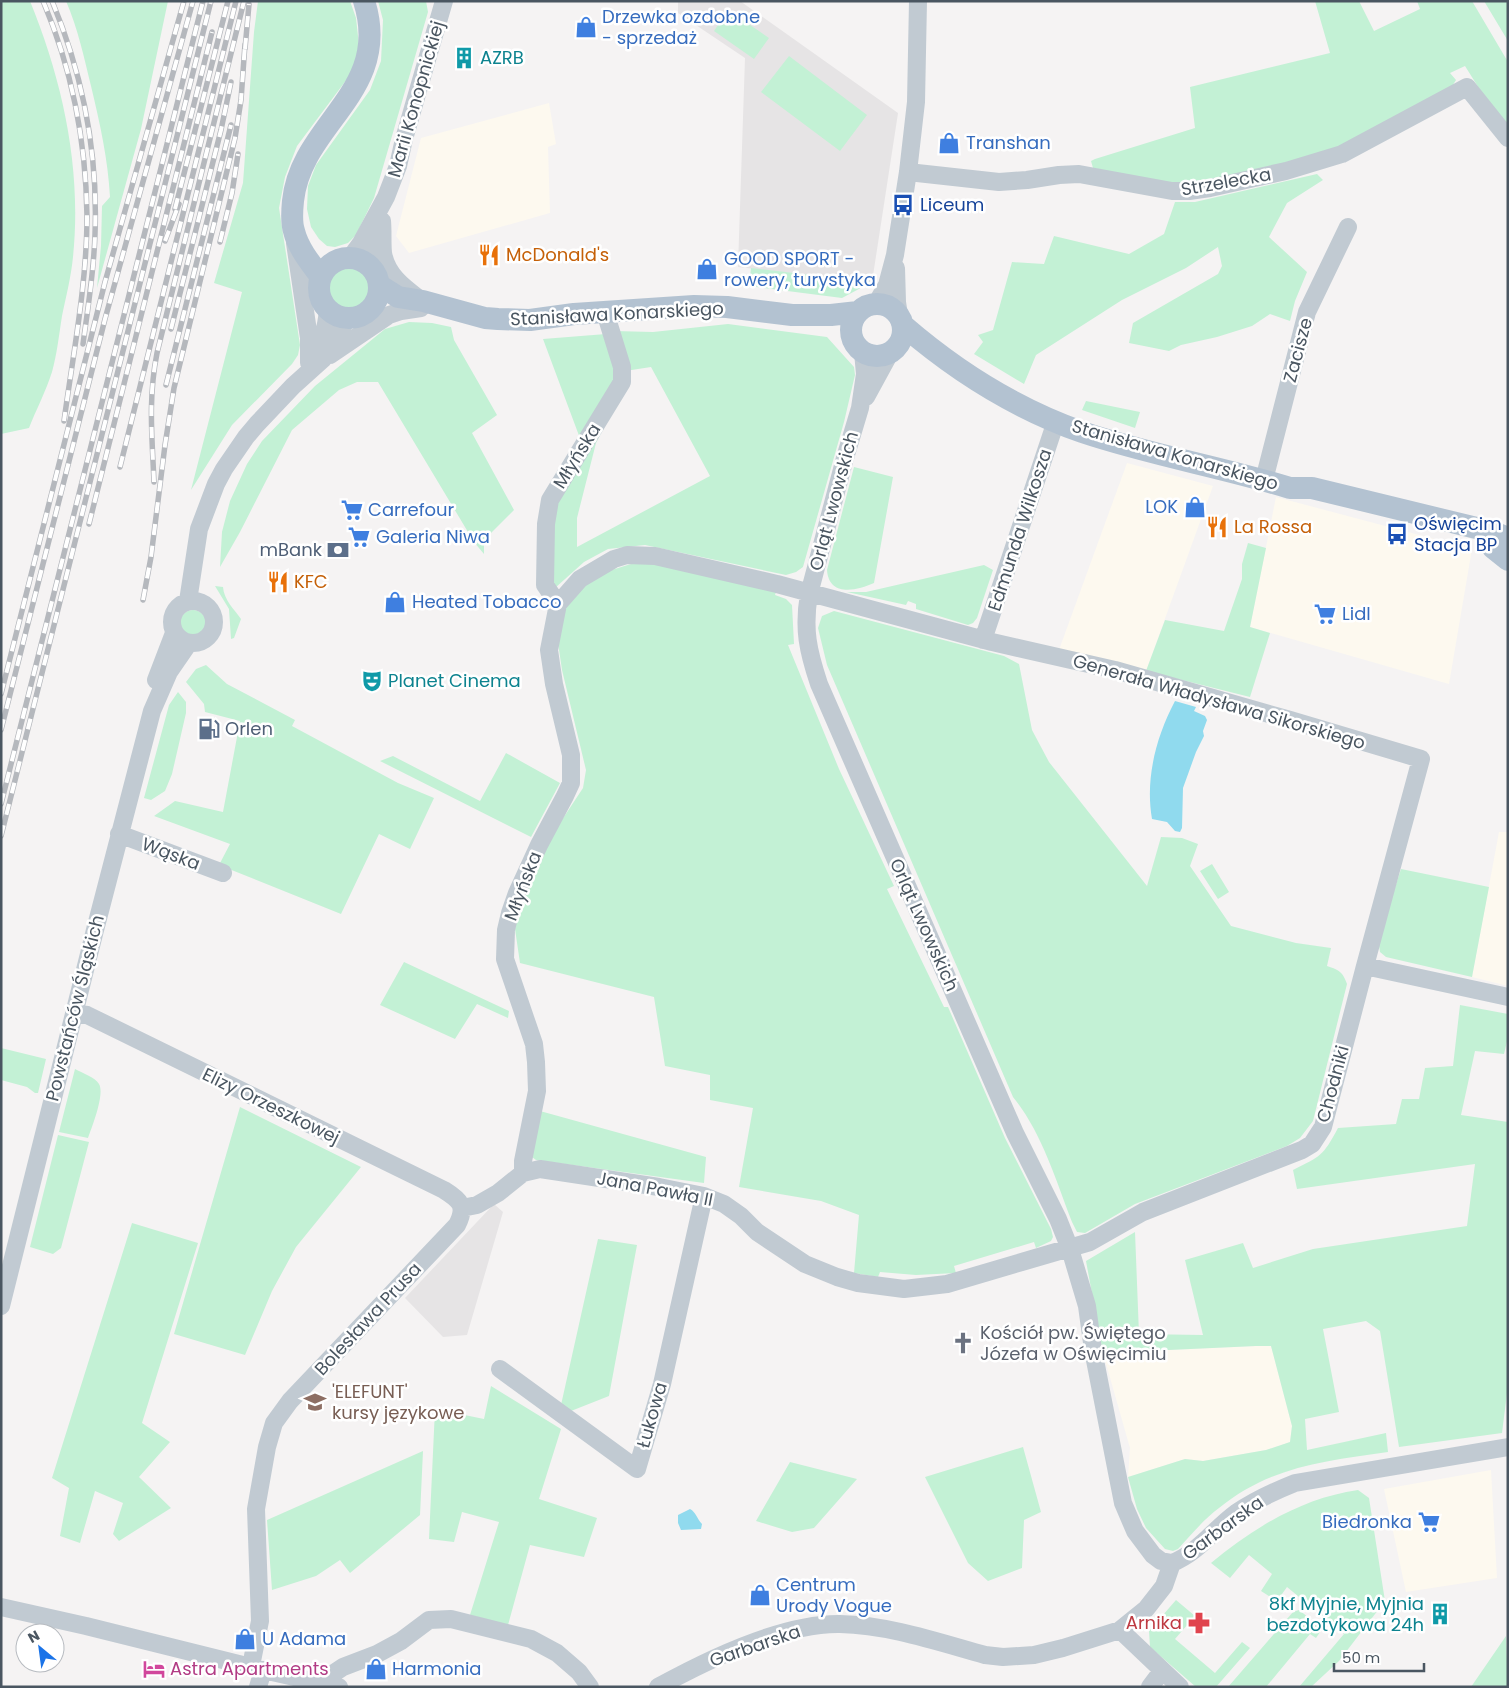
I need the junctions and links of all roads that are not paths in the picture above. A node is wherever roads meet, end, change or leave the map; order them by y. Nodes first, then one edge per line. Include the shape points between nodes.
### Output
1 (364, 1) edge
2 (444, 1) edge
3 (918, 1) edge
4 (1508, 138) edge
5 (908, 172) junction
6 (386, 197) junction
7 (292, 207) junction
8 (382, 221) junction
9 (1348, 227) dead end
10 (294, 233) junction
11 (895, 255) junction
12 (344, 265) junction
13 (376, 295) junction
14 (429, 306) junction
15 (867, 308) junction
16 (605, 312) junction
17 (337, 314) junction
18 (792, 315) junction
19 (901, 320) junction
20 (857, 344) junction
21 (894, 350) junction
22 (316, 361) junction
23 (955, 366) junction
24 (860, 408) junction
25 (1056, 421) junction
26 (1264, 480) junction
27 (1504, 550) edge
28 (808, 594) junction
29 (194, 601) junction
30 (558, 604) junction
31 (174, 633) junction
32 (983, 640) junction
33 (189, 643) junction
34 (152, 711) junction
35 (119, 834) junction
36 (224, 874) dead end
37 (1365, 966) junction
38 (1508, 997) edge
39 (74, 1013) junction
40 (524, 1173) junction
41 (704, 1196) junction
42 (462, 1208) junction
43 (1070, 1249) junction
44 (1, 1306) edge
45 (500, 1369) dead end
46 (1508, 1447) edge
47 (1172, 1563) junction
48 (1, 1608) edge
49 (1120, 1630) junction
50 (1162, 1671) junction
51 (257, 1674) edge
52 (334, 1686) edge
53 (590, 1687) edge
54 (658, 1687) edge
55 (1150, 1687) edge
56 (1180, 1687) edge

1 - 7 main road via 369,33 364,69 345,104 305,160 295,184
2 - 6 street, Marii Konopnickiej via 398,166
3 - 5 street via 916,102
4 - 5 street, Strzelecka via 1467,87 1342,154 1210,188 1172,191 1079,174 999,182
5 - 11 street
6 - 8 street, Marii Konopnickiej
6 - 12 street, Marii Konopnickiej via 361,243
7 - 10 main road
7 - 12 main road via 314,250
8 - 12 street, Marii Konopnickiej
8 - 14 street via 387,267 399,284
9 - 26 street, Zacisze via 1307,312
10 - 12 main road via 307,258
10 - 22 street via 309,338
11 - 15 street via 887,285
11 - 19 street
12 - 13 main road via 374,271
12 - 17 main road via 319,285 323,303
13 - 14 main road, Stanisława Konarskiego via 398,297
13 - 17 main road via 367,313 357,317
14 - 16 main road, Stanisława Konarskiego via 486,318 530,320
14 - 22 street via 389,315
15 - 18 main road, Stanisława Konarskiego via 831,315
15 - 19 main road, Stanisława Konarskiego via 885,305 893,309
15 - 20 main road via 853,319 851,327
16 - 18 main road, Stanisława Konarskiego via 694,306
16 - 30 street, Młyńska via 622,367 622,382 550,500 546,524 545,585
17 - 22 street via 327,324
18 - 20 main road, Stanisława Konarskiego via 843,331
19 - 21 main road via 904,333
19 - 23 main road, Stanisława Konarskiego
20 - 21 main road, Stanisława Konarskiego via 876,357
20 - 24 street, Orląt Lwowskich via 865,374
21 - 23 main road, Stanisława Konarskiego via 919,351
21 - 24 street, Orląt Lwowskich
22 - 29 street via 246,437 216,484 208,510
23 - 25 main road, Stanisława Konarskiego via 1004,396
24 - 28 street, Orląt Lwowskich
25 - 26 main road, Stanisława Konarskiego via 1105,439
25 - 32 street, Edmunda Wilkosza
26 - 27 main road, Stanisława Konarskiego via 1290,488 1312,488 1493,532
28 - 30 street, Orląt Lwowskich via 656,556 628,555 601,565 580,579
28 - 32 street, Generała Władysława Sikorskiego
28 - 43 street, Orląt Lwowskich via 806,640 819,684 1015,1133
29 - 31 street via 183,603 174,611 171,623
29 - 33 street via 211,611 214,624 210,635
30 - 40 street, Młyńska via 549,650 571,755 571,783 517,894 506,930 506,960 534,1044 538,1081 522,1162
31 - 33 street
31 - 34 street, Powstańców Śląskich via 157,677
32 - 37 street, Generała Władysława Sikorskiego via 1114,670 1422,759
33 - 34 street, Powstańców Śląskich via 170,672
34 - 35 street, Powstańców Śląskich
35 - 36 street, Wąska
35 - 39 street, Powstańców Śląskich
37 - 38 street
37 - 43 street, Chodniki via 1323,1127 1312,1144 1144,1212 1090,1242
39 - 42 street, Elizy Orzeszkowej via 86,1015 444,1190 457,1198
39 - 44 street, Powstańców Śląskich
40 - 41 street, Jana Pawła II via 540,1169
40 - 42 street via 488,1200
41 - 43 street, Jana Pawła II via 724,1204 757,1232 805,1264 837,1277 895,1288 947,1284
41 - 45 street, Łukowa via 662,1384 636,1469
42 - 51 street, Bolesława Prusa via 457,1225 290,1401 274,1423 256,1508 260,1621
43 - 47 street, Orląt Lwowskich via 1087,1306 1123,1503 1135,1531 1152,1556
46 - 47 street, Garbarska via 1295,1482 1236,1514 1185,1558
47 - 49 street, Garbarska via 1164,1586 1146,1609
48 - 51 street via 86,1626
49 - 50 street
49 - 54 street, Garbarska via 1034,1655 1003,1657 878,1628 838,1624 758,1640 706,1661
50 - 55 street
50 - 56 street
51 - 52 street
52 - 53 street via 334,1673 343,1667 401,1641 429,1620 451,1619 532,1639 558,1653

